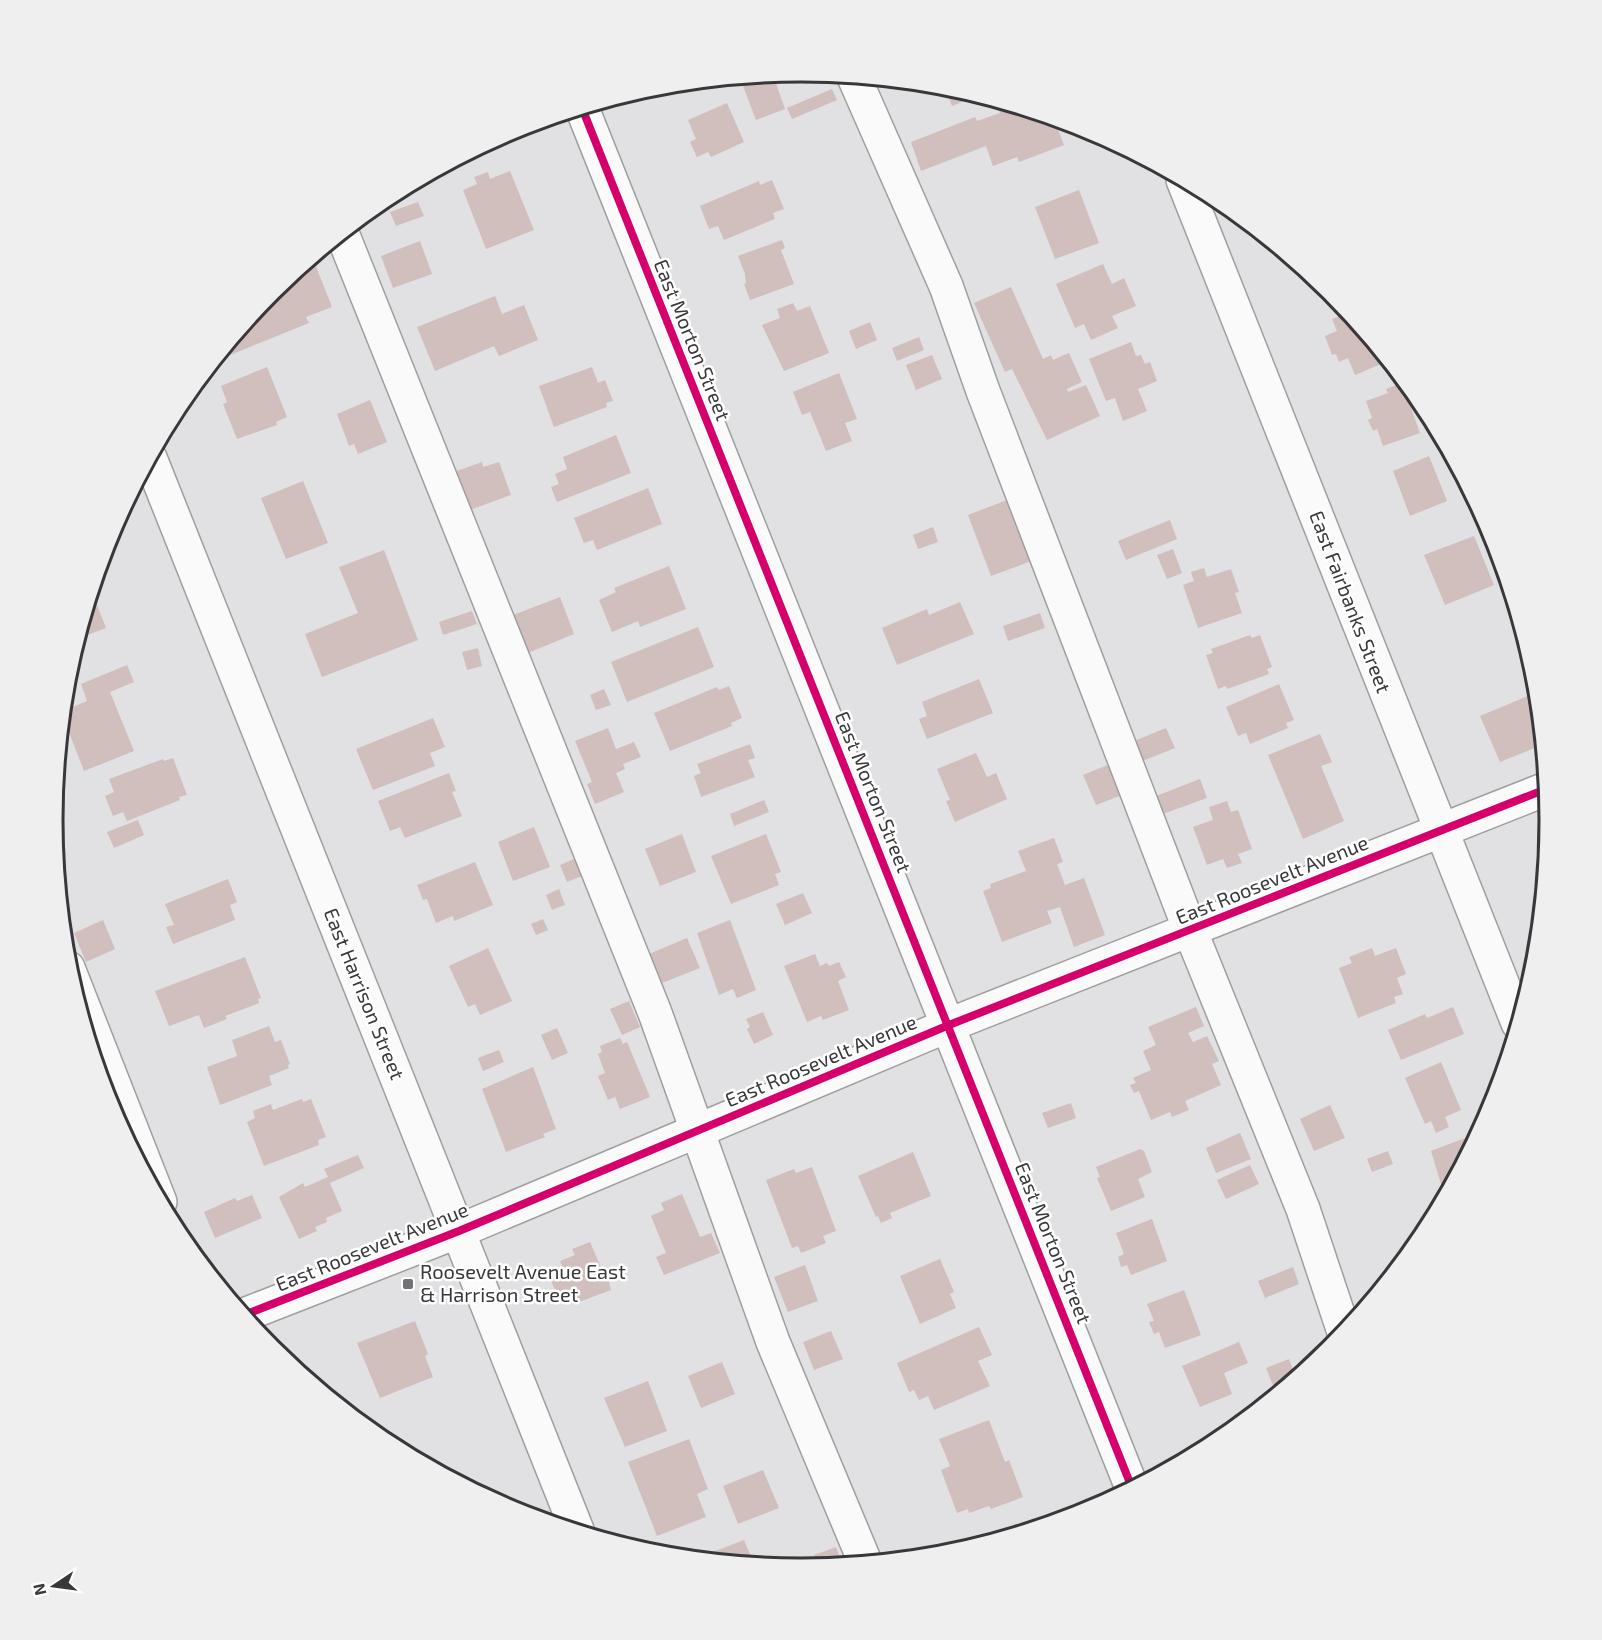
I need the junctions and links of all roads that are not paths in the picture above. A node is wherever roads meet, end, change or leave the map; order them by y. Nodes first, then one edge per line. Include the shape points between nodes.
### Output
1 (857, 85) edge
2 (585, 115) edge
3 (1188, 192) edge
4 (345, 241) edge
5 (154, 467) edge
6 (1538, 792) edge
7 (1440, 831) junction
8 (1190, 930) junction
9 (1514, 1012) edge
10 (949, 1025) junction
11 (99, 1046) edge
12 (131, 1129) edge
13 (699, 1130) junction
14 (459, 1231) junction
15 (251, 1312) edge
16 (1341, 1323) edge
17 (1129, 1481) edge
18 (574, 1522) edge
19 (862, 1555) edge

1 - 8 street via 946,286
2 - 10 street, East Morton Street
3 - 7 street, East Fairbanks Street
4 - 13 street via 539,719
5 - 14 street, East Harrison Street
6 - 7 street, East Roosevelt Avenue
7 - 8 street, East Roosevelt Avenue
7 - 9 street, East Fairbanks Street
8 - 10 street, East Roosevelt Avenue
8 - 16 street via 1303,1209
10 - 13 street, East Roosevelt Avenue
10 - 17 street, East Morton Street
11 - 12 street
13 - 14 street, East Roosevelt Avenue
13 - 19 street via 773,1342
14 - 15 street, East Roosevelt Avenue
14 - 18 street, East Harrison Street

